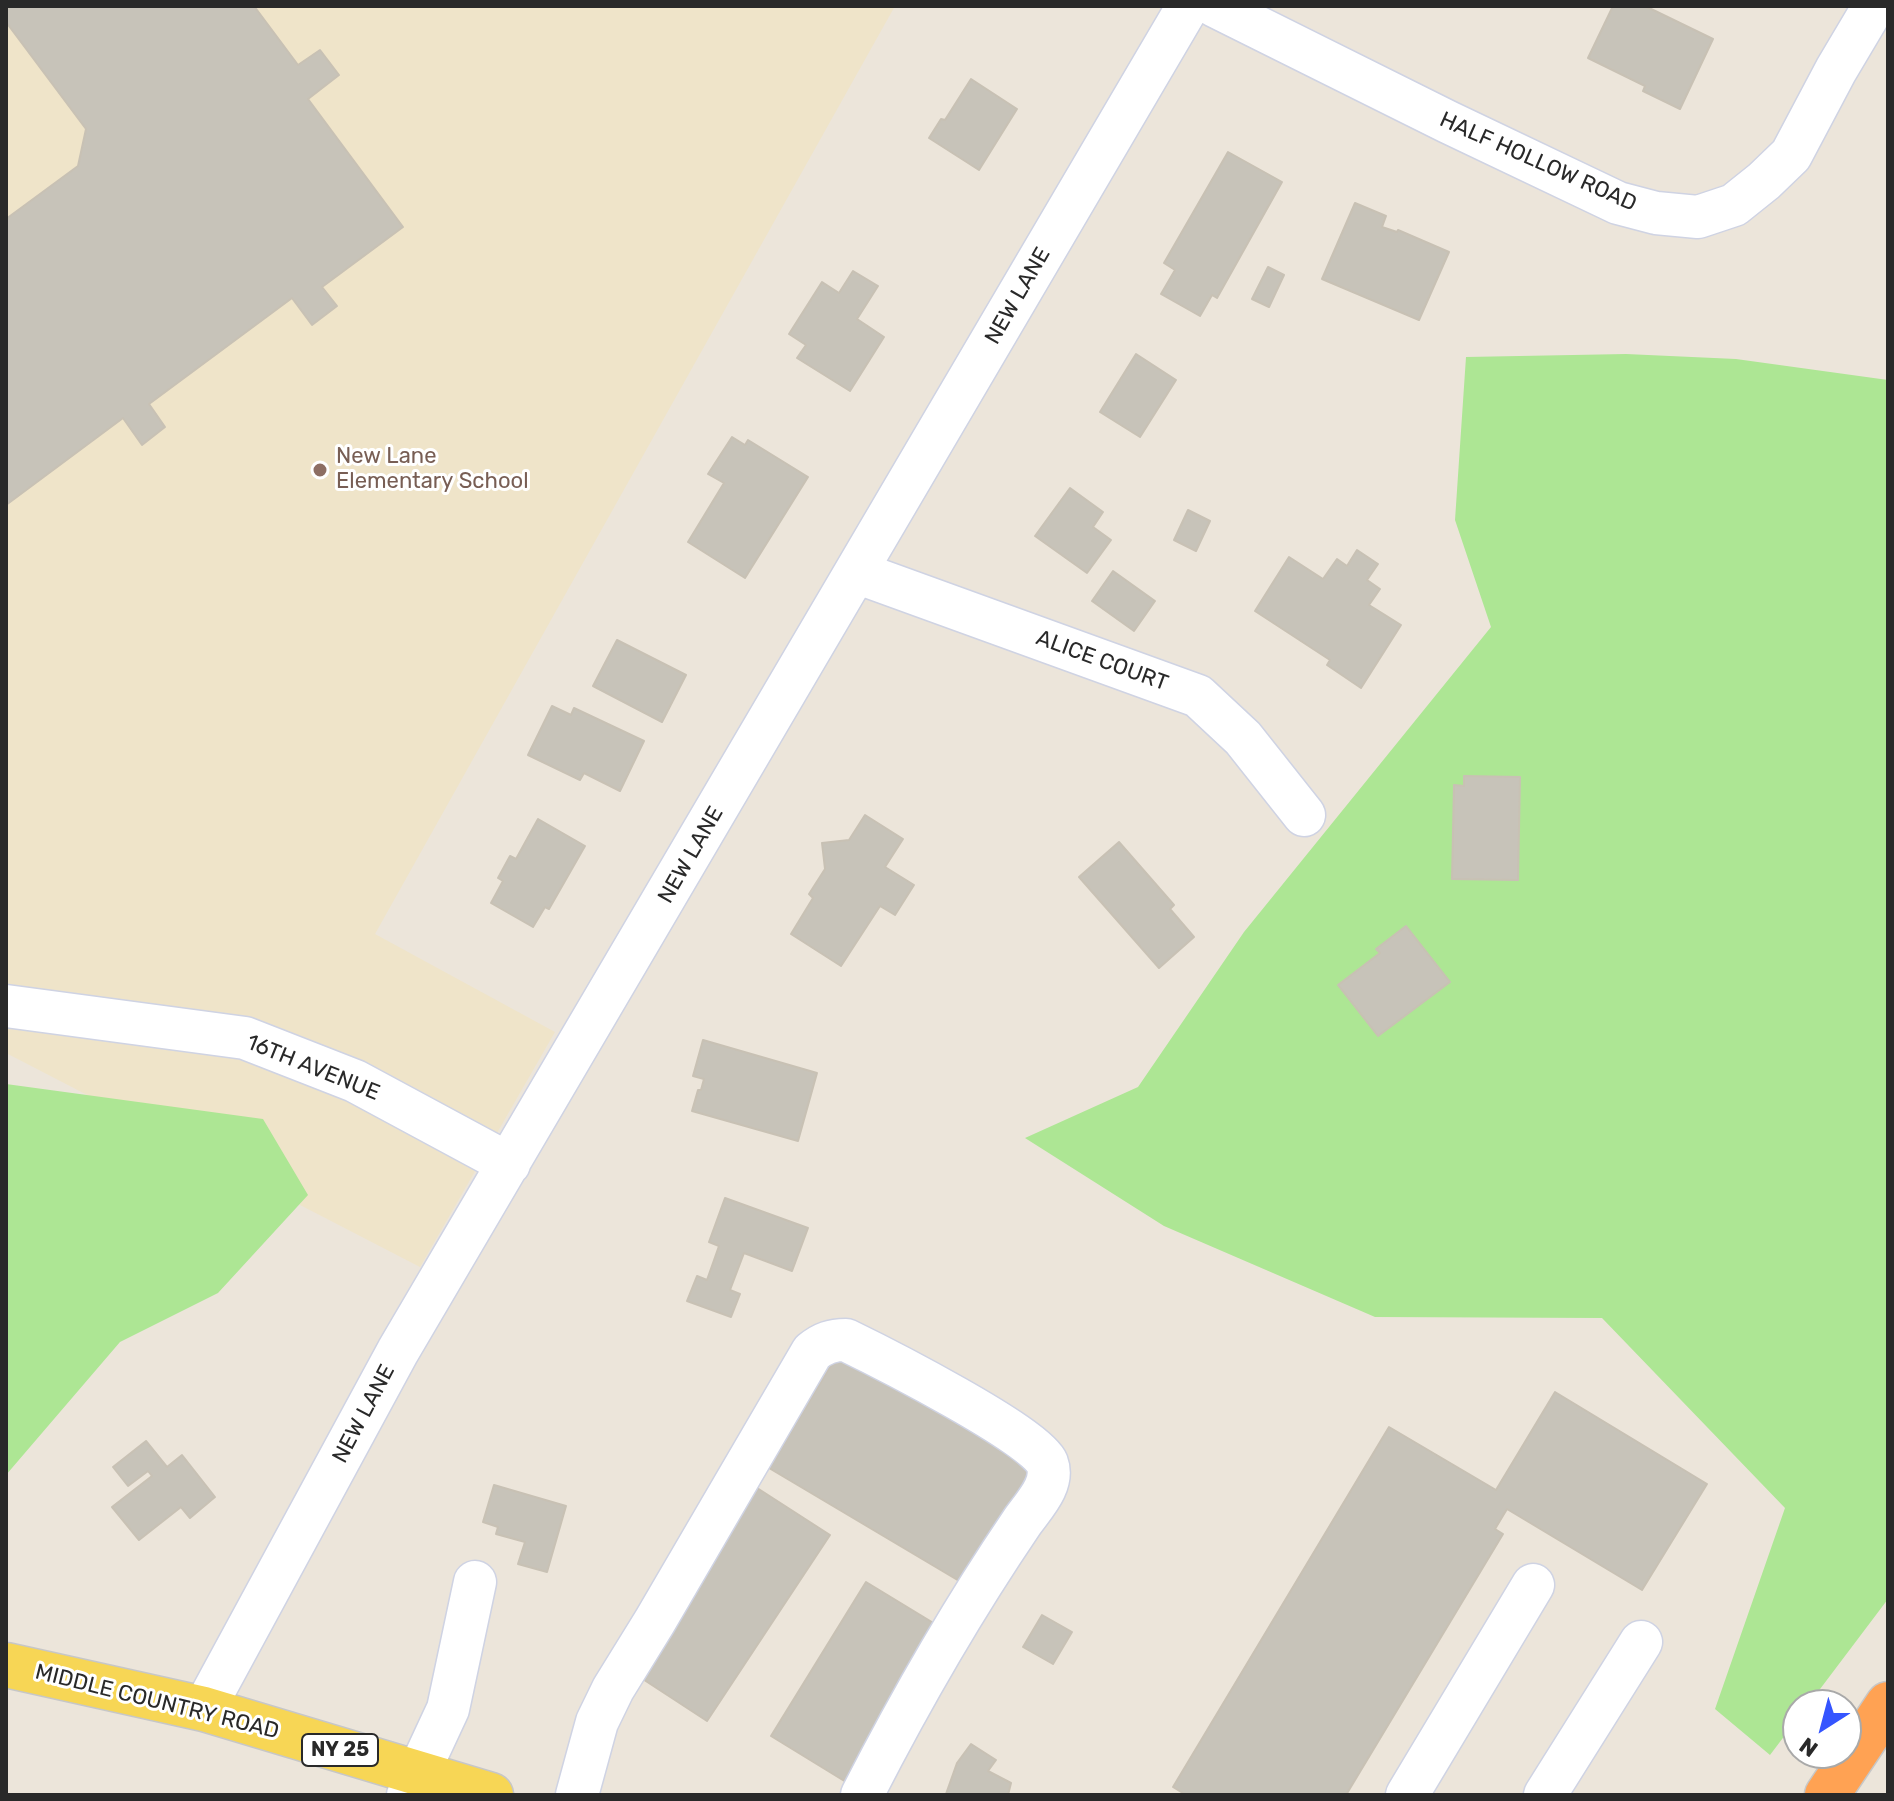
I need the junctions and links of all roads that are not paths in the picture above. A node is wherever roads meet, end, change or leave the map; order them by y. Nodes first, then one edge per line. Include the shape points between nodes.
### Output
1 (1188, 6) edge
2 (1215, 6) edge
3 (1874, 6) edge
4 (856, 572) junction
5 (1304, 815) dead end
6 (6, 1006) edge
7 (509, 1164) junction
8 (475, 1582) dead end
9 (1533, 1585) dead end
10 (1641, 1642) dead end
11 (6, 1665) edge
12 (1888, 1704) edge
13 (204, 1709) junction
14 (414, 1784) edge
15 (480, 1793) edge
16 (577, 1795) edge
17 (862, 1795) edge
18 (1407, 1795) edge
19 (1545, 1795) edge
20 (1827, 1795) edge

1 - 4 street, NEW LANE
2 - 3 street, HALF HOLLOW ROAD via 1618,203 1698,217 1734,205 1791,155
4 - 5 street, ALICE COURT via 1198,696 1243,738
4 - 7 street, NEW LANE
6 - 7 street, 16TH AVENUE via 245,1038 355,1081
7 - 13 street, NEW LANE via 398,1351
8 - 14 street via 448,1709
9 - 18 street
10 - 19 street
11 - 13 main road, MIDDLE COUNTRY ROAD / NY 25
12 - 20 highway
13 - 14 main road, MIDDLE COUNTRY ROAD / NY 25
14 - 15 main road, MIDDLE COUNTRY ROAD / NY 25
16 - 17 street via 597,1722 613,1689 812,1352 834,1340 846,1340 997,1422 1045,1459 1050,1474 927,1675

